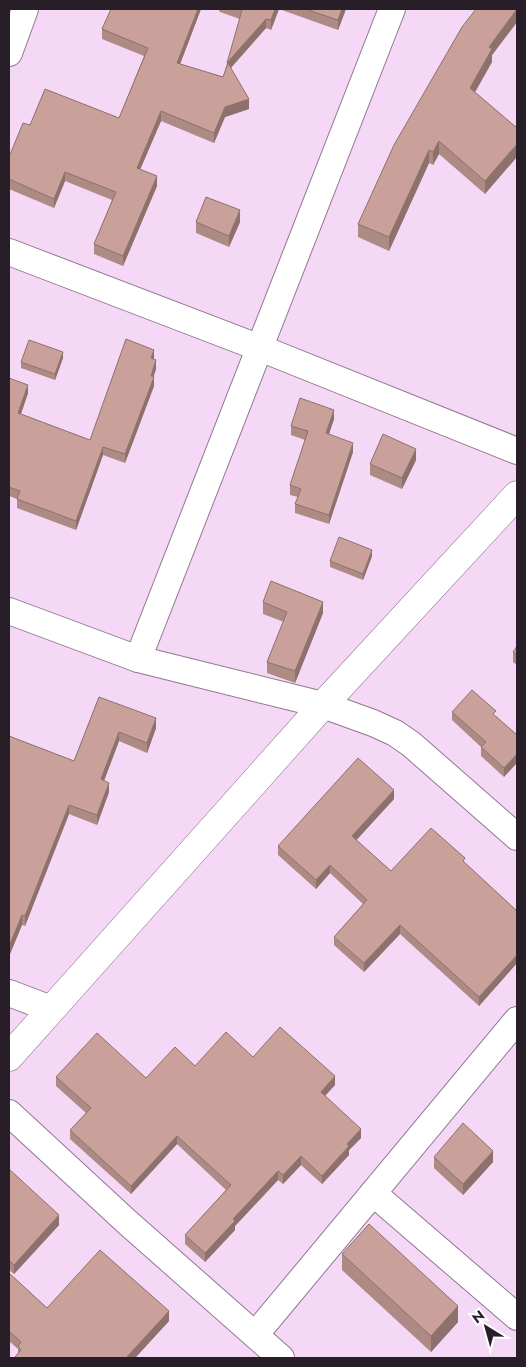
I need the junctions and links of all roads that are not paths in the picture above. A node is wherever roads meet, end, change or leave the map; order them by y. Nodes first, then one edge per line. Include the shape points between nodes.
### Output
1 (25, 9) edge
2 (392, 9) edge
3 (9, 53) edge
4 (9, 252) edge
5 (260, 348) junction
6 (517, 451) edge
7 (517, 495) edge
8 (9, 611) edge
9 (138, 659) junction
10 (323, 705) junction
11 (517, 837) edge
12 (9, 993) edge
13 (51, 1009) junction
14 (517, 1020) edge
15 (9, 1057) edge
16 (9, 1113) edge
17 (373, 1193) junction
18 (517, 1317) edge
19 (255, 1335) junction
20 (281, 1358) edge

1 - 3 street
2 - 5 street
4 - 5 street
5 - 6 street
5 - 9 street
7 - 10 street
8 - 9 street
9 - 10 street
10 - 11 street via 395,733
10 - 13 street
12 - 13 street
13 - 15 street
14 - 17 street
16 - 19 street
17 - 18 street
17 - 19 street
19 - 20 street

